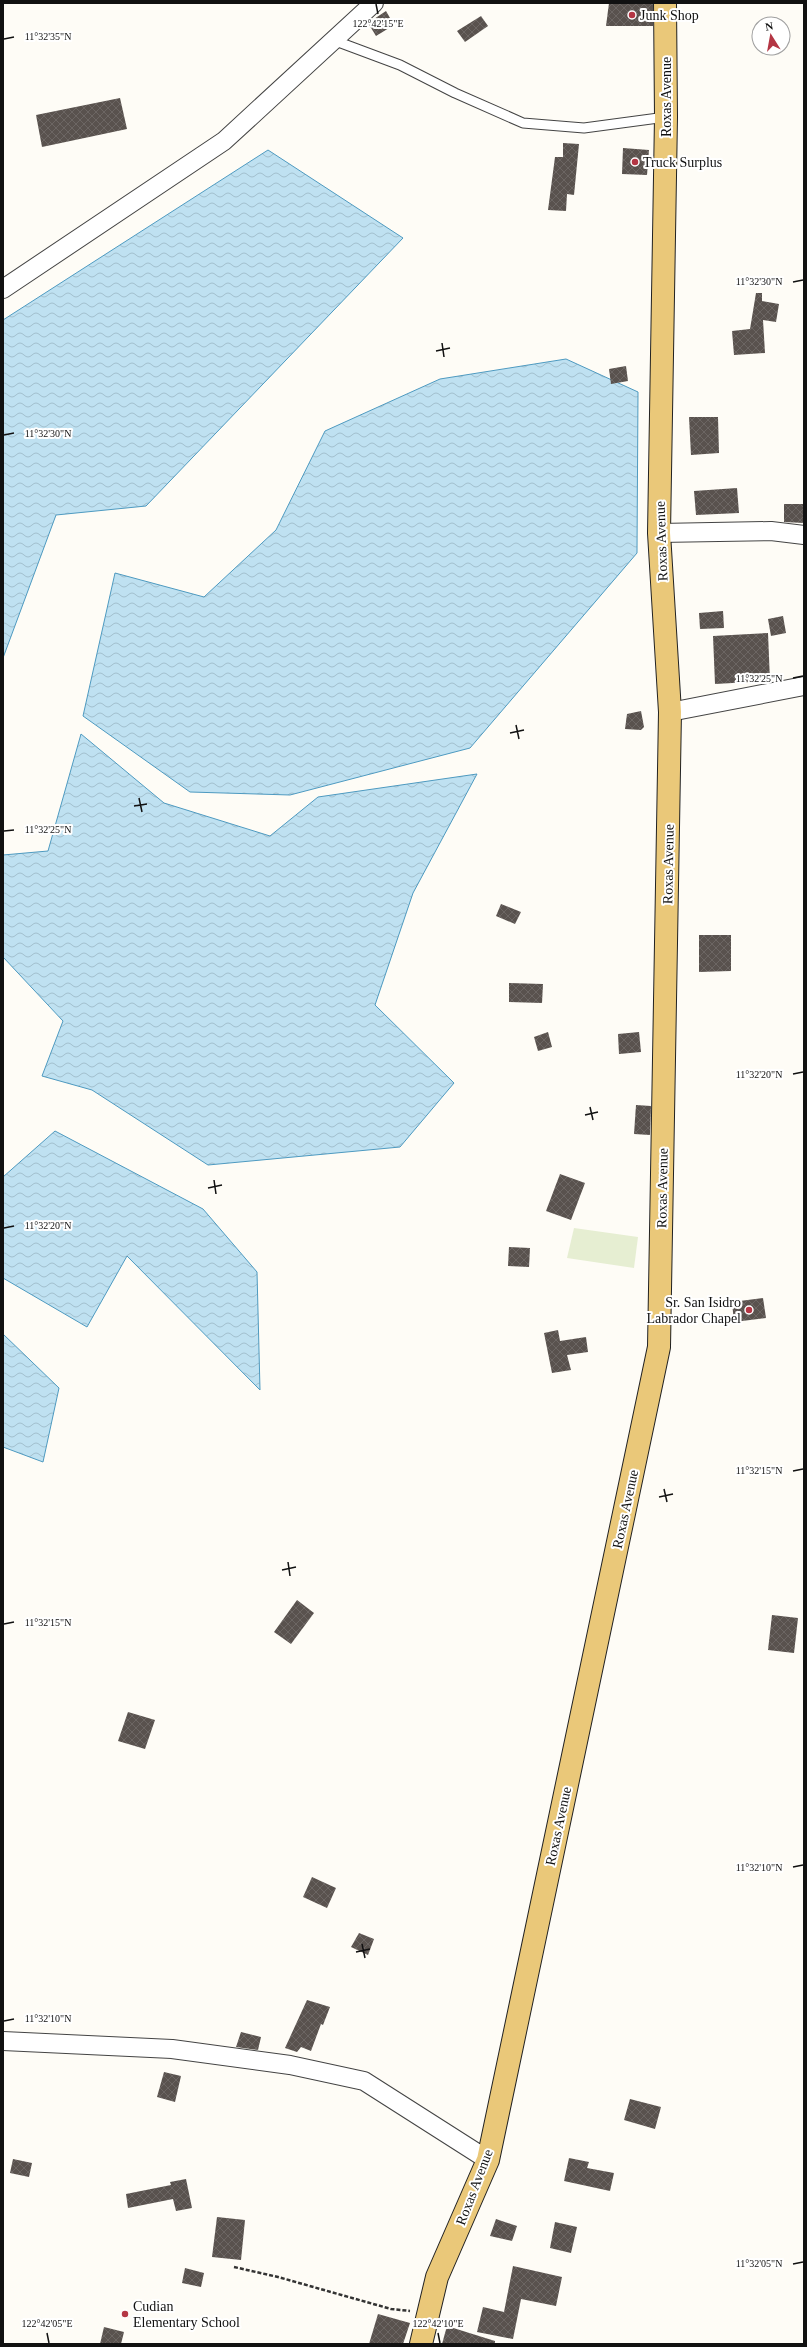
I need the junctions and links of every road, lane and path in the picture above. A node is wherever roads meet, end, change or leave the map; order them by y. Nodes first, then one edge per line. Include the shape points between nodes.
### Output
1 (374, 3) edge
2 (665, 3) edge
3 (333, 40) junction
4 (666, 117) junction
5 (3, 289) edge
6 (659, 533) junction
7 (804, 535) edge
8 (804, 686) edge
9 (670, 712) junction
10 (3, 2041) edge
11 (488, 2160) junction
12 (234, 2267) dead end
13 (428, 2313) junction
14 (421, 2344) edge

1 - 3 street
2 - 4 main road, Roxas Avenue
3 - 4 lane via 400,65 523,123 584,128
3 - 5 street via 224,141
4 - 6 main road, Roxas Avenue
6 - 7 street via 771,531
6 - 9 main road, Roxas Avenue
8 - 9 street
9 - 11 main road, Roxas Avenue via 659,1347
10 - 11 street via 172,2049 290,2065 364,2081
11 - 13 main road, Roxas Avenue via 437,2277
12 - 13 path via 391,2309
13 - 14 main road, Roxas Avenue

